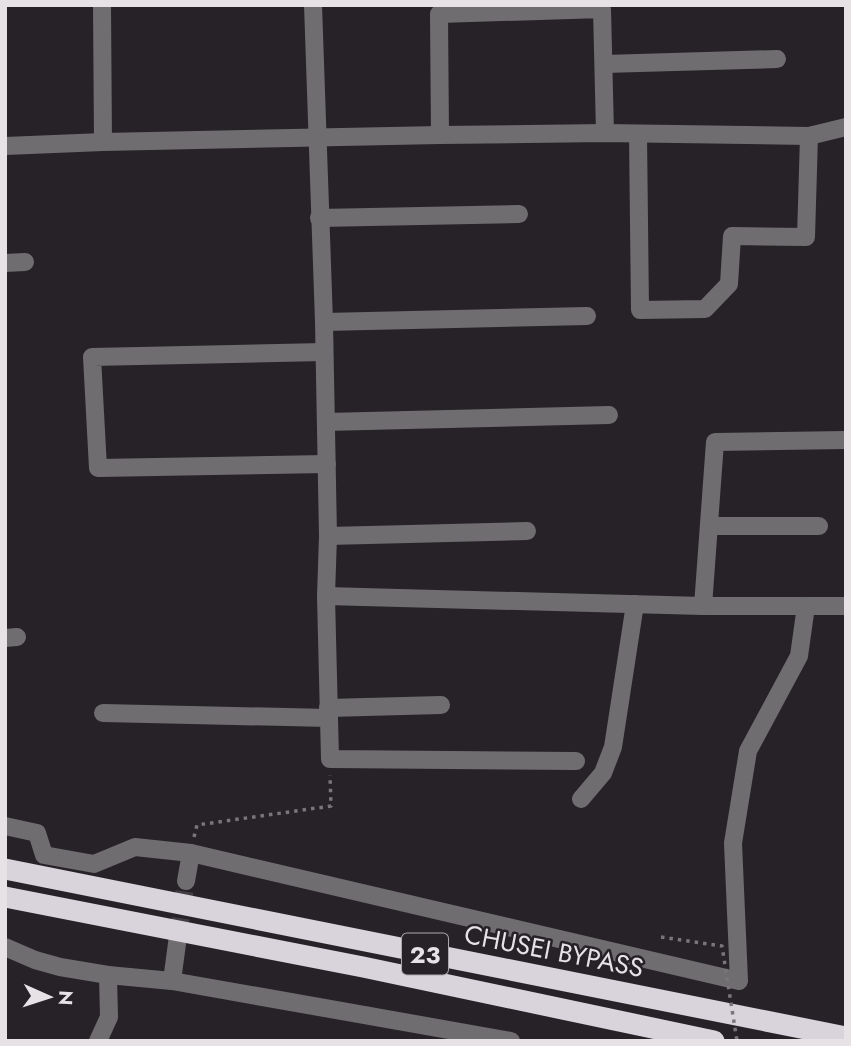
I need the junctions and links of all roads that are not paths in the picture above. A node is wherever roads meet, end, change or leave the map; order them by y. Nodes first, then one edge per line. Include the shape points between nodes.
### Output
1 (102, 5) edge
2 (313, 5) edge
3 (777, 59) dead end
4 (604, 64) junction
5 (846, 127) edge
6 (605, 133) junction
7 (638, 134) junction
8 (440, 135) junction
9 (809, 136) junction
10 (318, 139) junction
11 (103, 142) junction
12 (5, 146) edge
13 (519, 214) dead end
14 (319, 218) junction
15 (25, 262) dead end
16 (5, 263) edge
17 (587, 316) dead end
18 (324, 322) junction
19 (324, 352) junction
20 (609, 415) dead end
21 (326, 422) junction
22 (846, 440) edge
23 (327, 464) junction
24 (709, 526) junction
25 (818, 526) dead end
26 (527, 531) dead end
27 (328, 536) junction
28 (327, 596) junction
29 (635, 604) junction
30 (703, 606) junction
31 (806, 606) junction
32 (846, 606) edge
33 (442, 705) dead end
34 (103, 713) dead end
35 (329, 713) junction
36 (576, 761) dead end
37 (581, 799) dead end
38 (5, 826) edge
39 (191, 853) junction
40 (5, 869) edge
41 (186, 881) tunnel mouth
42 (5, 897) edge
43 (178, 936) tunnel mouth
44 (5, 947) edge
45 (108, 975) junction
46 (172, 981) junction
47 (846, 1037) edge
48 (98, 1041) edge
49 (511, 1041) edge
50 (714, 1041) edge

1 - 11 street
2 - 10 street
3 - 4 street
4 - 6 street
4 - 8 street via 602,9 439,14
5 - 9 street
6 - 7 street
6 - 8 street
7 - 9 street
7 - 9 street via 640,310 705,309 729,285 732,236 806,237
8 - 10 street
10 - 11 street
10 - 14 street
11 - 12 street
13 - 14 street
14 - 18 street
15 - 16 street
17 - 18 street
18 - 19 street
19 - 21 street
19 - 23 street via 92,357 98,468
20 - 21 street
21 - 23 street
22 - 24 street via 715,442
23 - 27 street
24 - 25 street
24 - 30 street
26 - 27 street
27 - 28 street
28 - 29 street
28 - 35 street
29 - 30 street
29 - 37 street via 613,747 603,773
30 - 31 street
31 - 32 street
31 - 39 street via 799,656 748,751 733,843 739,981
33 - 35 street
34 - 35 street
35 - 36 street via 330,759
38 - 39 street via 37,833 44,855 94,864 135,847
39 - 41 street
40 - 47 highway, CHUSEI BYPASS / 23
42 - 50 highway, CHUSEI BYPASS / 23
43 - 46 street
44 - 45 street via 60,967
45 - 46 street
45 - 48 street via 109,1017
46 - 49 street

